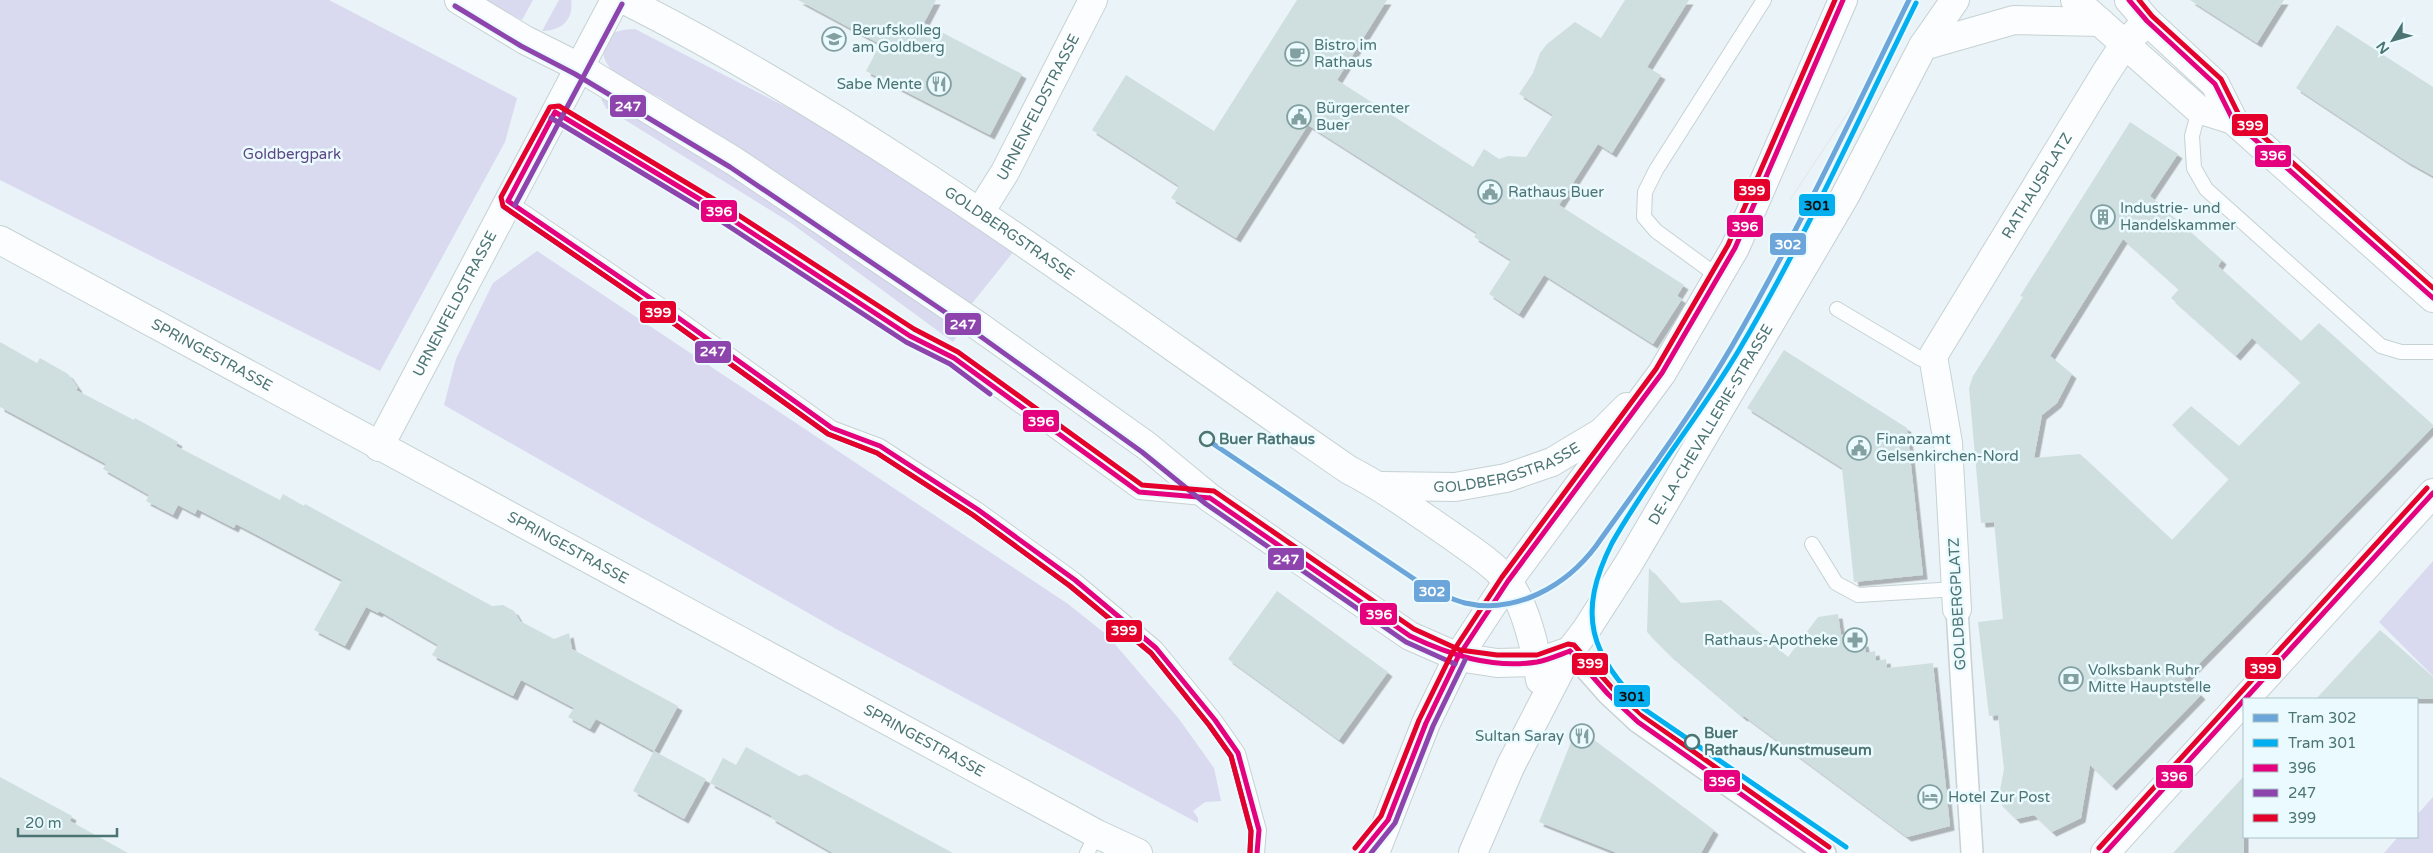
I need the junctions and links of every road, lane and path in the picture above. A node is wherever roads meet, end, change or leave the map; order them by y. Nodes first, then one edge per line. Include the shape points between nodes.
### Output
1 (459, 0) edge
2 (614, 0) edge
3 (625, 0) edge
4 (1093, 0) edge
5 (1764, 0) edge
6 (1843, 0) edge
7 (1956, 0) edge
8 (2075, 0) edge
9 (2129, 0) edge
10 (2147, 21) junction
11 (2100, 22) junction
12 (2124, 45) junction
13 (1923, 46) junction
14 (579, 67) junction
15 (2215, 84) junction
16 (2198, 109) junction
17 (555, 112) junction
18 (2233, 120) junction
19 (508, 201) junction
20 (980, 212) junction
21 (0, 240) edge
22 (1719, 277) junction
23 (2433, 298) edge
24 (1837, 309) dead end
25 (2433, 352) edge
26 (1933, 356) junction
27 (1662, 373) junction
28 (379, 447) junction
29 (1381, 486) junction
30 (2433, 493) edge
31 (1210, 498) junction
32 (1812, 544) dead end
33 (1508, 581) junction
34 (1957, 599) junction
35 (1570, 651) junction
36 (1458, 657) junction
37 (1538, 662) junction
38 (2246, 698) edge
39 (1544, 701) junction
40 (2243, 702) edge
41 (1388, 820) junction
42 (1092, 844) edge
43 (1138, 853) edge
44 (1257, 853) edge
45 (1361, 853) edge
46 (1375, 853) edge
47 (1473, 853) edge
48 (1825, 853) edge
49 (1972, 853) edge
50 (2105, 853) edge

1 - 14 street via 525,40
2 - 14 street, URNENFELDSTRASSE
3 - 20 street, GOLDBERGSTRASSE via 822,110
4 - 20 street, URNENFELDSTRASSE via 1005,172
5 - 22 lane via 1656,170 1646,192 1644,217 1656,231
6 - 22 street via 1735,248
7 - 13 street, DE-LA-CHEVALLERIE-STRASSE
8 - 11 street
9 - 10 street
10 - 12 street, RATHAUSPLATZ
10 - 15 street
11 - 12 street
11 - 13 street via 2014,20
12 - 16 street
12 - 26 street, RATHAUSPLATZ
13 - 35 street, DE-LA-CHEVALLERIE-STRASSE via 1845,196 1628,563
14 - 17 street, URNENFELDSTRASSE
14 - 31 street via 734,161 977,325 1147,446
15 - 16 lane
15 - 18 street
16 - 18 street
16 - 25 lane via 2192,136 2194,168 2206,189 2381,346 2401,352
17 - 19 street, URNENFELDSTRASSE
17 - 31 lane via 711,206 910,336 954,358 1139,492
18 - 23 street
19 - 28 street, URNENFELDSTRASSE
19 - 44 lane via 667,309 832,428 880,446 977,510 1075,580 1156,648 1238,753 1259,830
20 - 29 street, GOLDBERGSTRASSE via 1349,470
21 - 28 street, SPRINGESTRASSE
22 - 27 street
24 - 26 lane via 1921,359
26 - 34 street, GOLDBERGPLATZ via 1948,443
27 - 29 street, GOLDBERGSTRASSE via 1602,432 1552,462 1506,478 1455,487
27 - 33 street
28 - 42 street, SPRINGESTRASSE
29 - 33 street, GOLDBERGSTRASSE via 1486,561
30 - 38 street
31 - 36 street via 1410,636
32 - 34 lane via 1836,584 1858,595
33 - 36 street
33 - 37 street, GOLDBERGSTRASSE via 1520,601
34 - 49 street, GOLDBERGPLATZ
35 - 37 street
35 - 39 street, DE-LA-CHEVALLERIE-STRASSE
35 - 48 street via 1638,722
36 - 37 street via 1497,663
36 - 41 street via 1426,723
37 - 39 street, GOLDBERGSTRASSE
39 - 47 street, DE-LA-CHEVALLERIE-STRASSE via 1511,765
40 - 50 street
41 - 45 street
41 - 46 street
42 - 43 street, SPRINGESTRASSE

